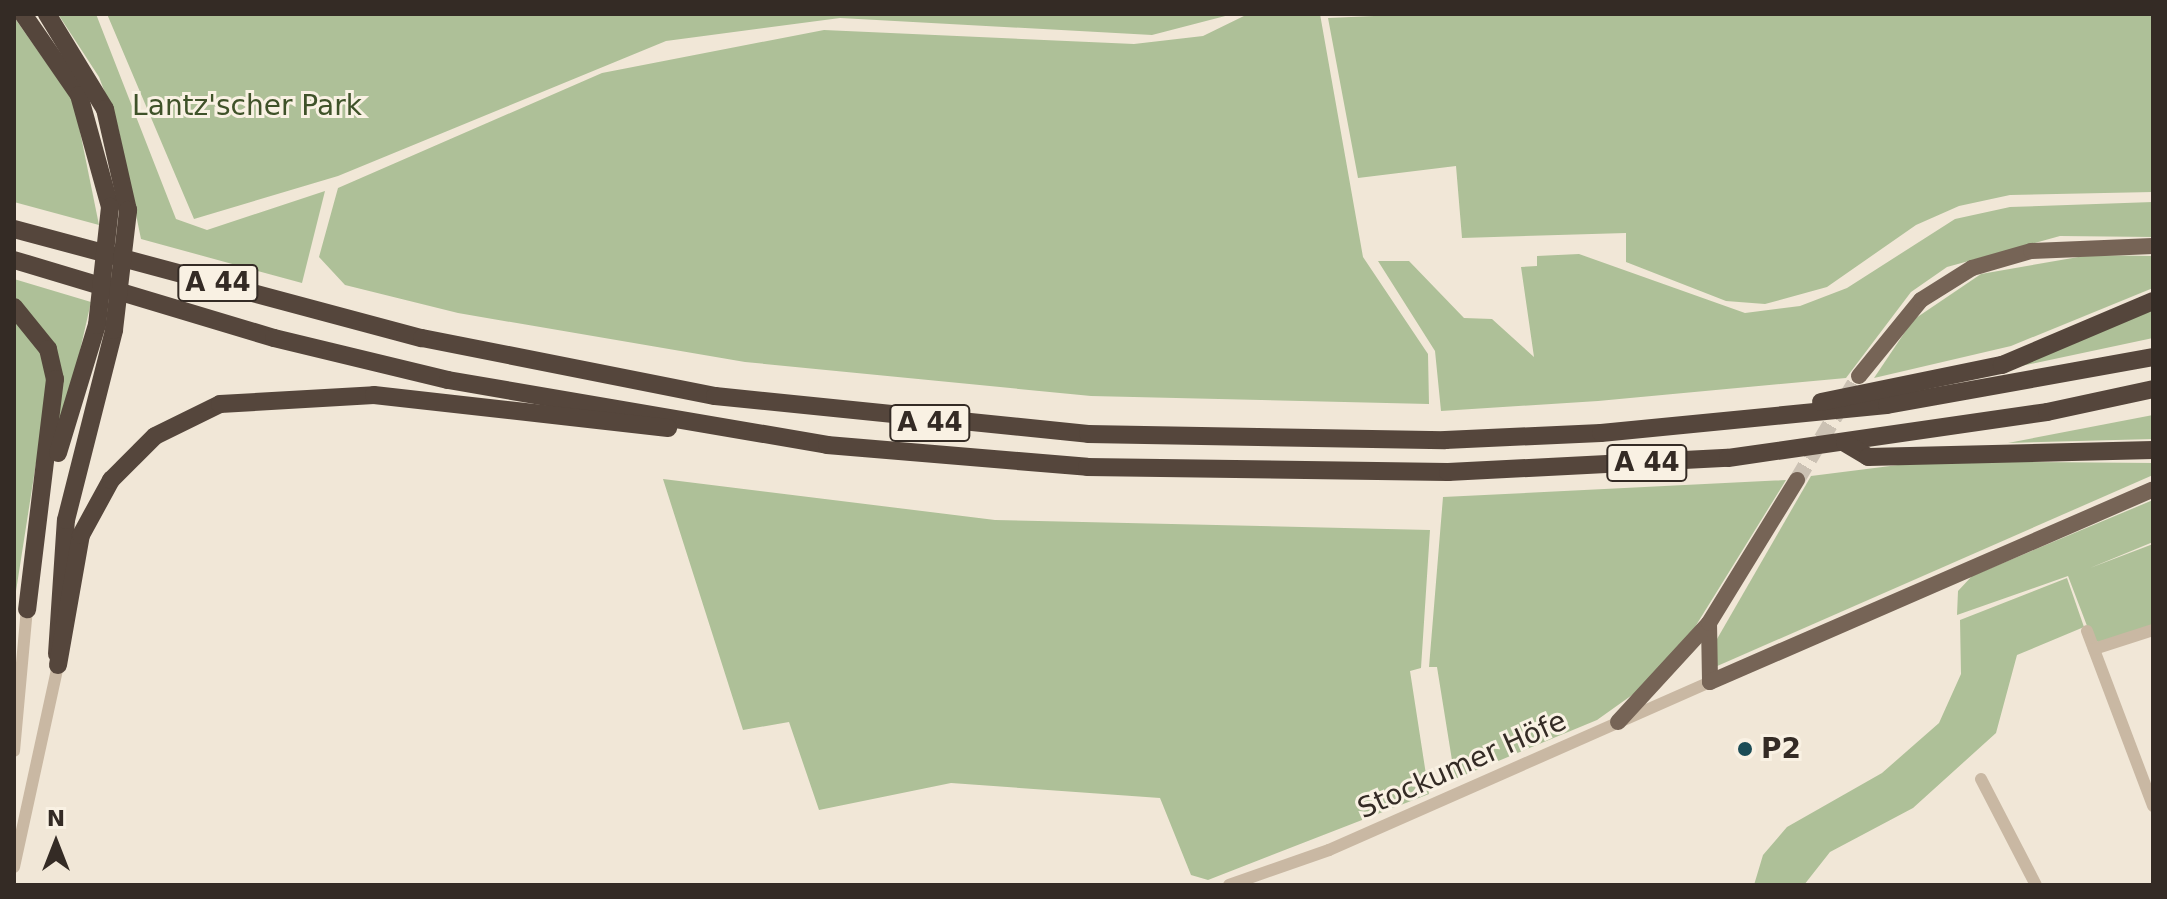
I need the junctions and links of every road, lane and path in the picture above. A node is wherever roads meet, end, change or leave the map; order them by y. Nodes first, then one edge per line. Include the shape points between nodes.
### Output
1 (23, 14) edge
2 (47, 14) edge
3 (119, 208) junction
4 (14, 229) edge
5 (2153, 246) edge
6 (14, 260) edge
7 (2153, 301) edge
8 (14, 307) edge
9 (106, 328) junction
10 (2153, 357) edge
11 (1859, 376) tunnel mouth
12 (2153, 389) edge
13 (1765, 419) junction
14 (708, 428) junction
15 (1845, 443) junction
16 (2153, 450) edge
17 (49, 476) junction
18 (1797, 480) tunnel mouth
19 (2153, 489) edge
20 (27, 609) joint
21 (1709, 623) junction
22 (2153, 630) edge
23 (2087, 631) dead end
24 (2094, 649) junction
25 (58, 665) junction
26 (1710, 682) junction
27 (1618, 722) junction
28 (14, 751) edge
29 (1981, 779) dead end
30 (2153, 806) edge
31 (14, 867) edge
32 (1229, 885) edge
33 (2036, 885) edge

1 - 3 highway via 79,95
2 - 3 highway via 105,109
3 - 9 highway, bridge
4 - 13 highway, A 44 via 422,338 715,396 897,419 1088,434 1445,440
5 - 11 main road via 2031,251 1972,268 1921,300
6 - 14 highway, A 44 via 289,341
7 - 13 highway via 2002,365
8 - 17 highway via 48,349 55,379
9 - 17 highway
9 - 25 highway via 66,520
10 - 13 highway, A 44 via 1942,397
12 - 15 highway, A 44
14 - 15 highway, A 44 via 953,457 1263,473 1605,465
14 - 25 highway via 642,429 374,395 220,404 155,436 111,480 81,535
15 - 16 highway via 1868,457
17 - 20 highway
18 - 21 main road
19 - 26 main road
20 - 28 street
21 - 26 main road
21 - 27 main road
22 - 24 street
23 - 24 street
24 - 30 street
25 - 31 street
26 - 27 street, Stockumer Höfe
27 - 32 street, Stockumer Höfe via 1329,850
29 - 33 street

